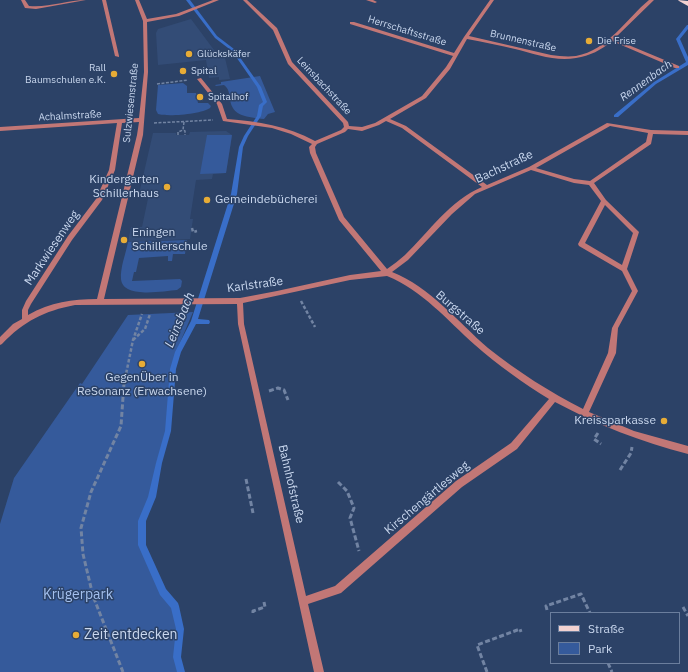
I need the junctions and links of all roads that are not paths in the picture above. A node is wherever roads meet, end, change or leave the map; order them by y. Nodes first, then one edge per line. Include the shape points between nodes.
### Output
1 (23, 0) edge
2 (84, 0) edge
3 (104, 0) edge
4 (137, 0) edge
5 (215, 0) edge
6 (244, 0) edge
7 (368, 0) edge
8 (492, 0) edge
9 (652, 0) edge
10 (681, 0) edge
11 (374, 2) dead end
12 (688, 4) edge
13 (145, 21) junction
14 (352, 23) dead end
15 (466, 37) junction
16 (612, 40) junction
17 (456, 55) junction
18 (117, 56) dead end
19 (676, 67) dead end
20 (199, 79) road end
21 (141, 120) junction
22 (388, 120) junction
23 (120, 122) junction
24 (347, 127) junction
25 (0, 129) edge
26 (651, 132) junction
27 (688, 133) edge
28 (315, 143) junction
29 (531, 168) junction
30 (591, 184) junction
31 (486, 187) junction
32 (604, 200) junction
33 (624, 269) junction
34 (387, 273) junction
35 (240, 301) junction
36 (100, 302) junction
37 (25, 319) junction
38 (0, 342) edge
39 (555, 397) junction
40 (585, 413) junction
41 (688, 450) edge
42 (304, 601) junction
43 (319, 672) edge

1 - 2 street via 27,7 36,8
3 - 18 street
4 - 13 street, Sulzwiesenstraße
5 - 13 street via 177,15
6 - 24 street, Leinsbachstraße via 275,30 290,63
7 - 11 street
8 - 15 street, Herrschaftsstraße
9 - 16 street, Brunnenstraße
10 - 12 main road
13 - 21 street, Sulzwiesenstraße via 146,72
14 - 17 street, Herrschaftsstraße
15 - 16 street, Brunnenstraße via 548,58 571,58 594,51
15 - 17 street, Herrschaftsstraße
16 - 19 street
17 - 22 street, Herrschaftsstraße via 424,97
20 - 28 street via 220,104 225,120 252,122 291,131
21 - 23 street, Achalmstraße
21 - 36 street, Sulzwiesenstraße via 140,135
22 - 24 street, Herrschaftsstraße via 362,130
22 - 31 street via 404,127
23 - 25 street, Achalmstraße
23 - 37 street, Markwiesenweg via 112,170 99,200 70,238 28,303
24 - 28 street
26 - 27 street, Bachstraße
26 - 29 street, Bachstraße via 609,124
26 - 30 street via 649,143
28 - 34 street, Burgstraße via 312,147 315,160 342,218
29 - 30 street
29 - 31 street, Bachstraße
30 - 32 street
31 - 34 street, Bachstraße via 450,212 406,258
32 - 33 street via 636,232
32 - 33 street via 581,244
33 - 40 street via 635,291 615,328 612,353
34 - 35 street, Karlstraße via 364,274
34 - 39 street, Burgstraße via 414,287 487,352
35 - 36 street, Karlstraße
35 - 42 street, Bahnhofstraße via 241,324
36 - 37 street via 61,304 46,308
37 - 38 street
39 - 40 street, Burgstraße
39 - 42 street, Kirschengärtlesweg via 514,446 459,484 338,590
40 - 41 street, Burgstraße via 628,432
42 - 43 street, Bahnhofstraße

